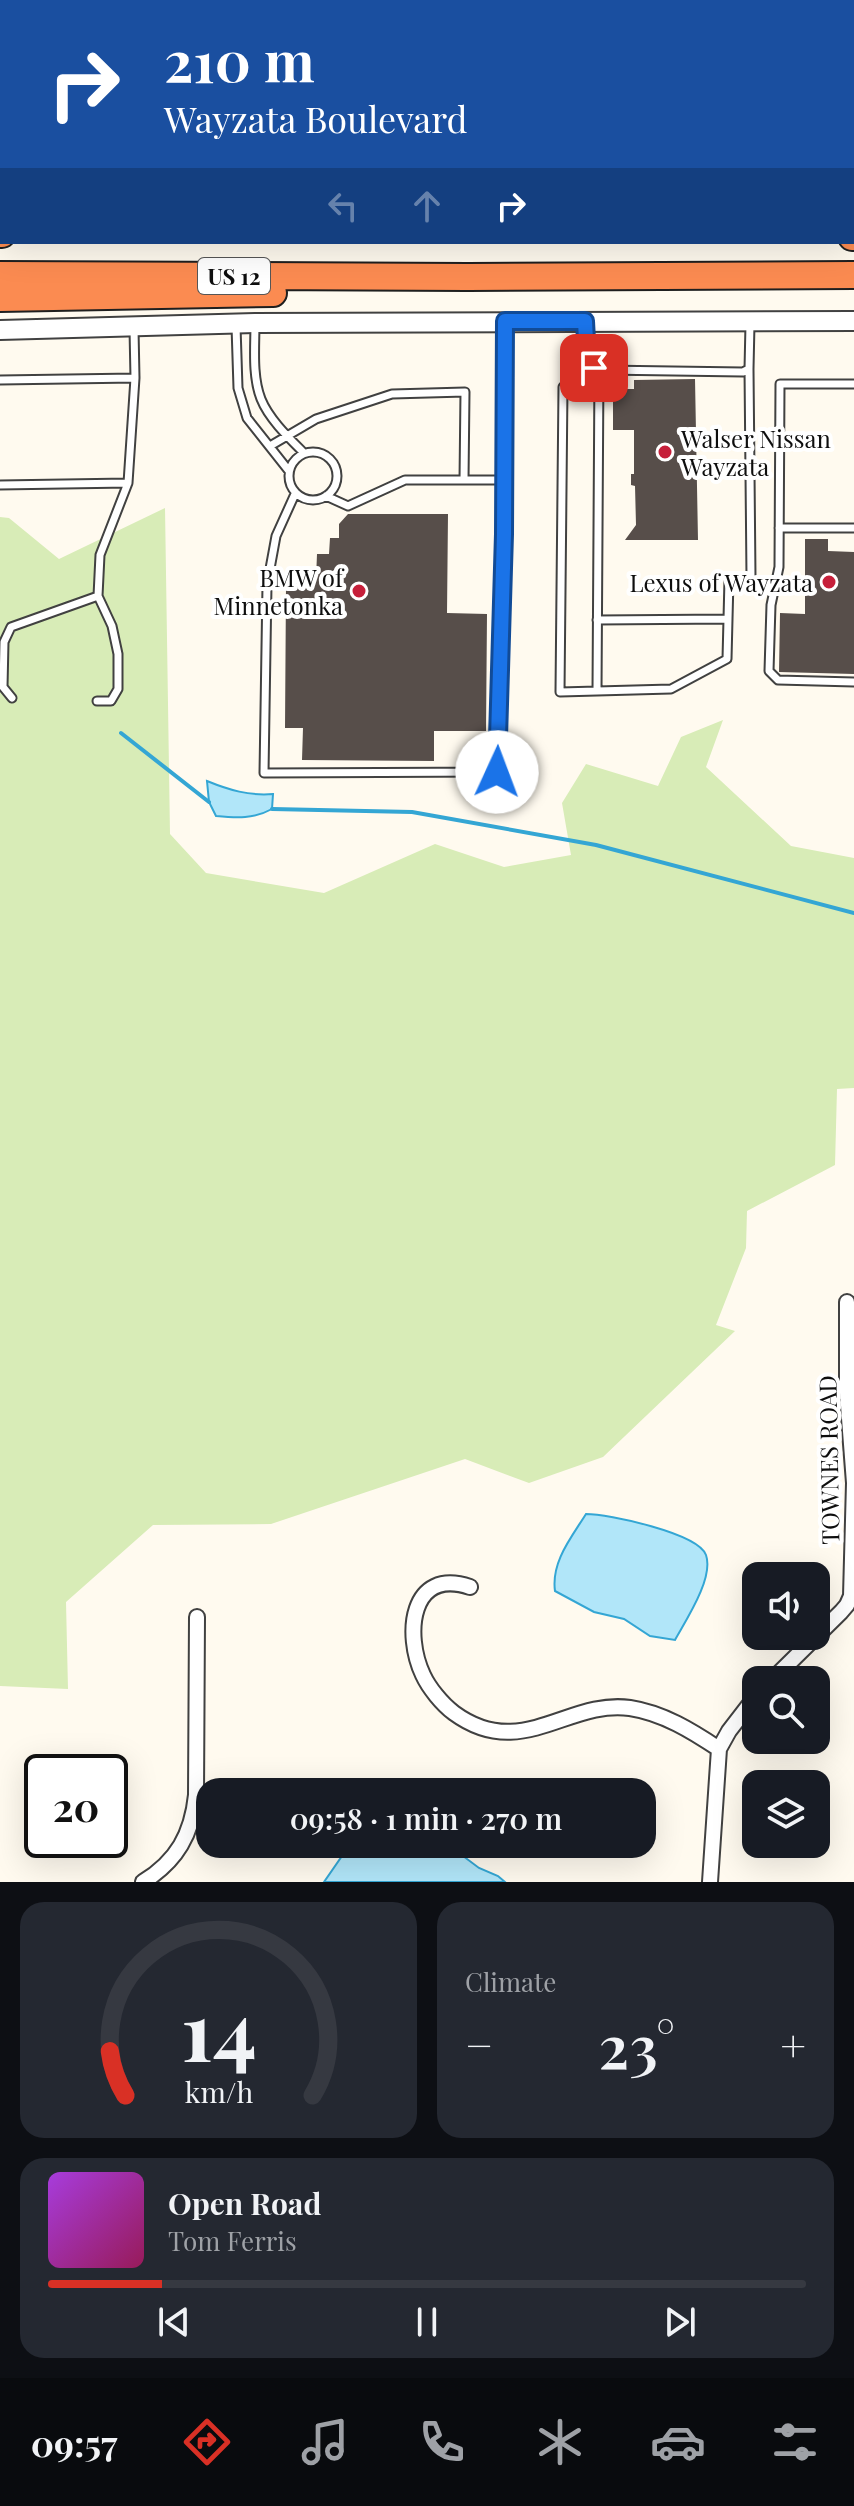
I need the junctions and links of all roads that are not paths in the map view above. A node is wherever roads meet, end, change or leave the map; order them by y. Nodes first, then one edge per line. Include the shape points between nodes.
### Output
1 (0, 275) edge
2 (854, 275) edge
3 (468, 277) junction
4 (0, 298) edge
5 (505, 321) junction
6 (585, 321) junction
7 (854, 321) edge
8 (750, 322) junction
9 (255, 323) junction
10 (235, 324) junction
11 (134, 327) junction
12 (0, 330) edge
13 (587, 361) junction
14 (599, 369) junction
15 (749, 369) junction
16 (135, 378) junction
17 (0, 380) edge
18 (854, 384) edge
19 (288, 437) junction
20 (270, 446) junction
21 (304, 453) junction
22 (289, 471) junction
23 (464, 480) junction
24 (504, 480) junction
25 (128, 483) junction
26 (0, 485) edge
27 (295, 494) junction
28 (326, 496) junction
29 (779, 528) junction
30 (854, 528) edge
31 (98, 596) junction
32 (728, 619) junction
33 (597, 620) junction
34 (854, 682) edge
35 (597, 691) junction
36 (12, 698) dead end
37 (97, 701) dead end
38 (847, 1302) dead end
39 (470, 1587) dead end
40 (197, 1617) dead end
41 (786, 1666) edge
42 (742, 1714) edge
43 (719, 1749) junction
44 (143, 1882) edge
45 (710, 1882) edge

1 - 3 highway, US 12
2 - 3 highway, US 12
3 - 4 highway via 391,291
5 - 6 street
5 - 9 street
5 - 24 lane
6 - 8 street
6 - 13 lane
7 - 8 street
8 - 15 lane
9 - 10 street
9 - 19 lane via 261,400
10 - 11 street
10 - 20 lane via 238,388 247,418
11 - 12 street
11 - 16 lane
13 - 14 lane
13 - 35 lane via 563,387 560,692
14 - 15 lane
14 - 33 lane
15 - 32 lane via 751,577 729,579
16 - 17 lane
16 - 25 lane
18 - 29 lane via 780,384
19 - 20 lane
19 - 21 lane
19 - 23 lane via 316,419 392,394 465,392
20 - 22 lane
21 - 22 lane
21 - 28 lane via 319,453 332,462 337,476
22 - 27 lane
23 - 24 lane
23 - 28 lane via 405,480 348,506
24 - 27 lane via 497,772 264,773 267,585 276,536
25 - 26 lane
25 - 31 lane via 100,555
27 - 28 lane via 310,501
29 - 30 lane
29 - 34 lane via 769,671 778,680
31 - 36 lane via 11,627 4,642 3,687
31 - 37 lane via 112,626 118,689 111,701
32 - 33 lane
32 - 35 lane via 727,659 671,689
33 - 35 lane
38 - 41 street, TOWNES ROAD via 854,1483 851,1596
39 - 43 street via 433,1587 416,1606 413,1630 423,1676 454,1713 498,1731 522,1732 584,1713 630,1708 673,1722
40 - 44 street via 194,1817 173,1858
42 - 43 street
43 - 45 street

